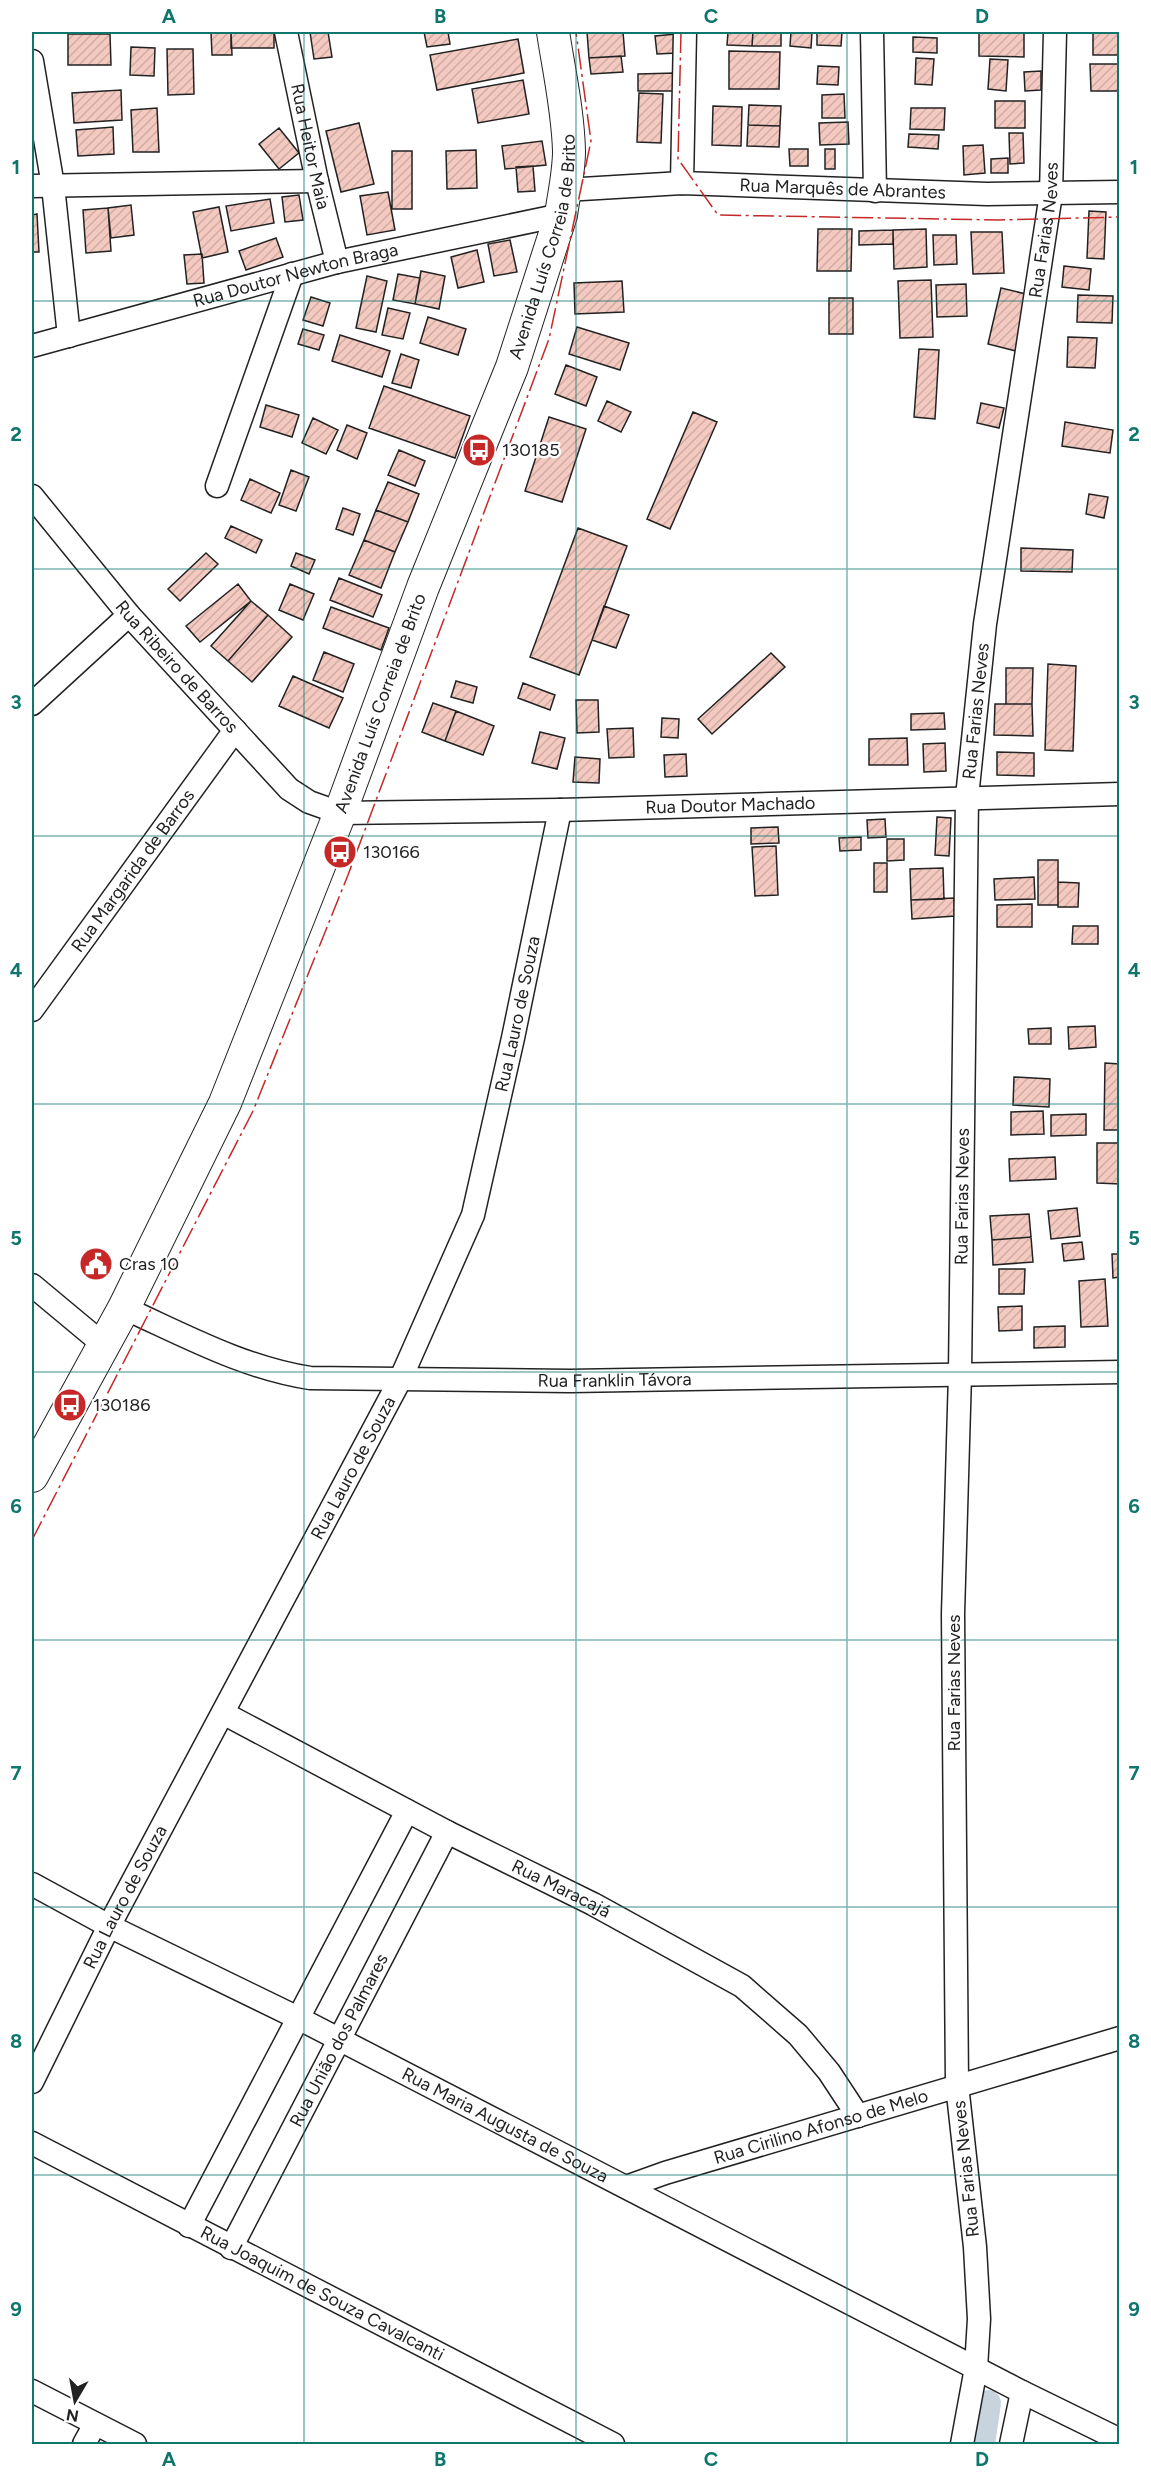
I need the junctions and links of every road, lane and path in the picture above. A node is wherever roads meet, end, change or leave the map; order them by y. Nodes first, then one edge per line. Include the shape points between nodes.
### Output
1 (286, 32) edge
2 (553, 32) edge
3 (685, 32) edge
4 (873, 32) edge
5 (1055, 32) edge
6 (32, 61) edge
7 (317, 182) junction
8 (682, 183) junction
9 (42, 186) edge
10 (876, 190) junction
11 (1119, 192) edge
12 (1051, 194) junction
13 (563, 202) junction
14 (337, 262) junction
15 (292, 274) junction
16 (69, 336) junction
17 (32, 346) edge
18 (217, 486) dead end
19 (32, 499) edge
20 (129, 615) junction
21 (32, 704) edge
22 (235, 730) junction
23 (1119, 794) edge
24 (967, 797) junction
25 (560, 810) junction
26 (340, 813) junction
27 (32, 1010) edge
28 (32, 1285) edge
29 (124, 1308) junction
30 (104, 1345) junction
31 (1119, 1372) edge
32 (960, 1374) junction
33 (401, 1378) junction
34 (32, 1476) edge
35 (223, 1713) junction
36 (408, 1811) junction
37 (447, 1832) junction
38 (32, 1884) edge
39 (109, 1926) junction
40 (298, 2018) junction
41 (1119, 2038) edge
42 (339, 2040) junction
43 (32, 2082) edge
44 (957, 2085) junction
45 (858, 2116) junction
46 (32, 2143) edge
47 (626, 2187) junction
48 (189, 2226) junction
49 (231, 2248) junction
50 (976, 2368) junction
51 (32, 2391) edge
52 (1022, 2392) junction
53 (95, 2424) junction
54 (1119, 2440) edge
55 (608, 2444) edge
56 (84, 2445) edge
57 (135, 2445) edge
58 (962, 2445) edge
59 (1011, 2445) edge

1 - 7 street, Rua Heitor Maia
2 - 13 main road, Avenida Luís Correia de Brito via 569,152
3 - 8 street
4 - 10 street
5 - 12 street, Rua Farias Neves
6 - 9 street
7 - 9 street
7 - 14 street, Rua Heitor Maia
8 - 10 street, Rua Marquês de Abrantes
8 - 13 street, Rua Marquês de Abrantes
9 - 16 street
10 - 12 street, Rua Marquês de Abrantes
11 - 12 street, Rua Marquês de Abrantes
12 - 24 street, Rua Farias Neves via 985,624
13 - 14 street, Rua Doutor Newton Braga
13 - 26 main road, Avenida Luís Correia de Brito via 512,367 423,587
14 - 15 street, Rua Doutor Newton Braga
15 - 16 street, Rua Doutor Newton Braga
15 - 18 street
16 - 17 street, Rua Doutor Newton Braga
19 - 20 street, Rua Ribeiro de Barros
20 - 21 street
20 - 22 street, Rua Ribeiro de Barros
22 - 26 street, Rua Ribeiro de Barros via 288,789 309,802
22 - 27 street, Rua Margarida de Barros
23 - 24 street, Rua Doutor Machado
24 - 25 street, Rua Doutor Machado
24 - 32 street, Rua Farias Neves
25 - 26 street, Rua Doutor Machado
25 - 33 street, Rua Lauro de Souza via 474,1215
26 - 29 main road, Avenida Luís Correia de Brito via 225,1103
28 - 30 street
29 - 30 main road, Avenida Luís Correia de Brito
29 - 33 street, Rua Franklin Távora via 253,1365 281,1373 310,1378
30 - 34 main road, Avenida Luís Correia de Brito
31 - 32 street, Rua Franklin Távora
32 - 33 street, Rua Franklin Távora via 570,1381
32 - 44 street, Rua Farias Neves via 953,1614
33 - 35 street, Rua Lauro de Souza
35 - 36 street, Rua Maracajá
35 - 39 street, Rua Lauro de Souza
36 - 37 street, Rua Maracajá
36 - 40 street
37 - 42 street, Rua União dos Palmares
37 - 45 street, Rua Maracajá via 593,1904 742,1986 798,2035
38 - 39 street, Rua Maria Augusta de Souza
39 - 40 street, Rua Maria Augusta de Souza
39 - 43 street, Rua Lauro de Souza
40 - 42 street, Rua Maria Augusta de Souza
40 - 48 street
41 - 44 street, Rua Cirilino Afonso de Melo
42 - 47 street, Rua Maria Augusta de Souza
42 - 49 street, Rua União dos Palmares
44 - 45 street, Rua Cirilino Afonso de Melo
44 - 50 street, Rua Farias Neves via 975,2247 979,2319
45 - 47 street, Rua Cirilino Afonso de Melo
46 - 48 street, Rua Joaquim de Souza Cavalcanti
47 - 50 street, Rua Maria Augusta de Souza
48 - 49 street, Rua Joaquim de Souza Cavalcanti
49 - 55 street, Rua Joaquim de Souza Cavalcanti
50 - 52 street
50 - 58 street, Rua Farias Neves
51 - 53 street
52 - 54 street
52 - 59 street
53 - 56 street
53 - 57 street

